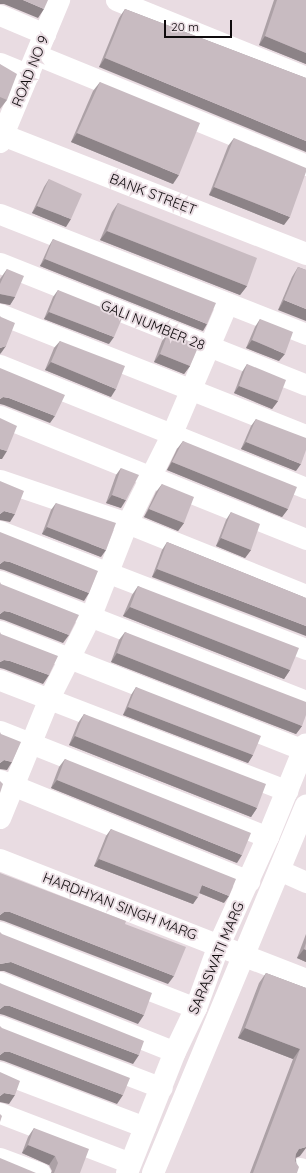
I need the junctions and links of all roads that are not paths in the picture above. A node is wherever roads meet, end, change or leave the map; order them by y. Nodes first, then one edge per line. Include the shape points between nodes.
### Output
1 (59, 0) edge
2 (116, 0) edge
3 (0, 15) edge
4 (45, 34) junction
5 (37, 55) junction
6 (0, 63) edge
7 (29, 75) junction
8 (306, 77) edge
9 (1, 137) edge
10 (306, 165) edge
11 (0, 214) edge
12 (306, 254) edge
13 (0, 263) edge
14 (227, 304) junction
15 (0, 314) edge
16 (306, 334) edge
17 (207, 347) junction
18 (0, 365) edge
19 (306, 385) edge
20 (190, 390) junction
21 (0, 416) edge
22 (172, 433) junction
23 (306, 435) edge
24 (149, 477) junction
25 (0, 480) edge
26 (306, 488) edge
27 (126, 523) junction
28 (0, 531) edge
29 (306, 539) edge
30 (108, 572) junction
31 (0, 581) edge
32 (306, 595) edge
33 (91, 615) junction
34 (0, 631) edge
35 (306, 649) edge
36 (70, 659) junction
37 (0, 680) edge
38 (49, 698) junction
39 (306, 701) edge
40 (0, 731) edge
41 (31, 743) junction
42 (305, 747) edge
43 (8, 783) edge
44 (287, 791) junction
45 (306, 807) edge
46 (0, 818) edge
47 (268, 837) junction
48 (0, 860) edge
49 (279, 870) junction
50 (249, 881) junction
51 (306, 882) edge
52 (0, 932) edge
53 (219, 945) junction
54 (243, 954) junction
55 (306, 980) edge
56 (0, 982) edge
57 (196, 1008) junction
58 (0, 1026) edge
59 (175, 1052) junction
60 (0, 1072) edge
61 (162, 1088) junction
62 (0, 1114) edge
63 (145, 1128) junction
64 (0, 1158) edge
65 (128, 1168) edge
66 (40, 1173) edge
67 (153, 1173) edge

1 - 4 street, ROAD NO 9
2 - 8 street
3 - 4 street
4 - 5 street, ROAD NO 9
5 - 7 street, ROAD NO 9
5 - 10 street
6 - 7 street
7 - 9 street, ROAD NO 9
9 - 12 street, BANK STREET
11 - 14 street
13 - 17 street, GALI NUMBER 28
14 - 16 street
14 - 17 street
15 - 20 street
17 - 19 street, GALI NUMBER 28
17 - 20 street
18 - 22 street
20 - 22 street
20 - 23 street
21 - 24 street
22 - 24 street
22 - 26 street
24 - 27 street
24 - 29 street
25 - 27 street
27 - 30 street
27 - 32 street
28 - 30 street
30 - 33 street
30 - 35 street
31 - 33 street
33 - 36 street
33 - 39 street
34 - 36 street
36 - 38 street
36 - 42 street
37 - 38 street
38 - 41 street
38 - 44 street
40 - 41 street
41 - 43 street
41 - 47 street
42 - 44 street, SARASWATI MARG
43 - 46 street
43 - 50 street
44 - 47 street, SARASWATI MARG
45 - 49 street, SARASWATI MARG
47 - 50 street, SARASWATI MARG
48 - 53 street, HARDHYAN SINGH MARG
49 - 51 street
49 - 54 street, SARASWATI MARG
50 - 53 street, SARASWATI MARG
52 - 57 street
53 - 54 street, HARDHYAN SINGH MARG
53 - 57 street, SARASWATI MARG
54 - 55 street, HARDHYAN SINGH MARG
54 - 67 street, SARASWATI MARG
56 - 59 street
57 - 59 street, SARASWATI MARG
58 - 61 street
59 - 61 street, SARASWATI MARG
60 - 63 street
61 - 63 street, SARASWATI MARG
62 - 65 street
63 - 65 street, SARASWATI MARG
64 - 66 street

